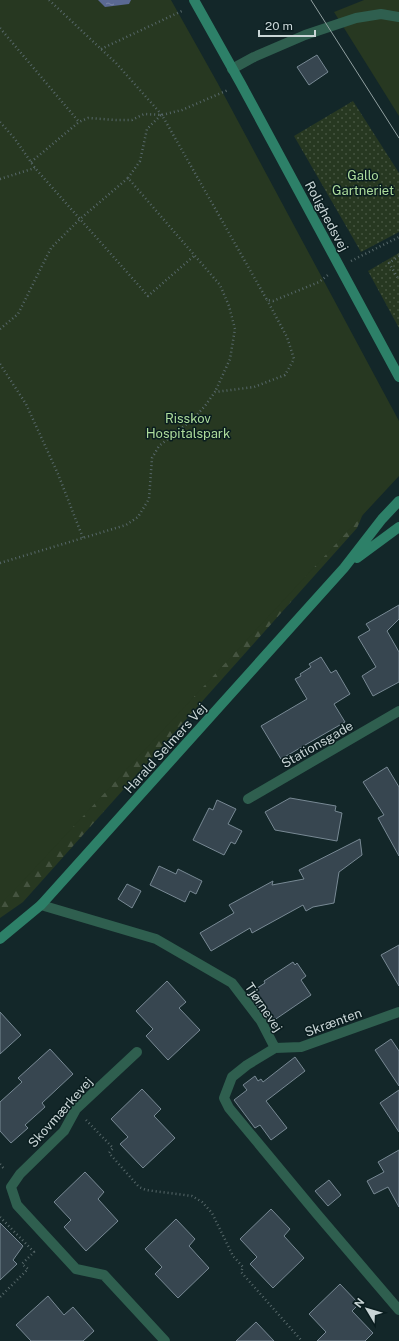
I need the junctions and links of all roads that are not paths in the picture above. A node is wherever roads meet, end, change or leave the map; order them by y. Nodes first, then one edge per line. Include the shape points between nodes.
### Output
1 (195, 2) edge
2 (399, 17) edge
3 (232, 69) junction
4 (399, 376) edge
5 (399, 501) edge
6 (399, 527) edge
7 (344, 568) junction
8 (399, 711) edge
9 (248, 799) dead end
10 (41, 905) junction
11 (0, 939) edge
12 (399, 1012) edge
13 (275, 1048) junction
14 (137, 1052) dead end
15 (399, 1310) edge
16 (165, 1341) edge

1 - 3 street, Rolighedsvej
2 - 3 street via 381,14 356,18 305,35
3 - 4 street, Rolighedsvej
5 - 7 street, Harald Selmers Vej
6 - 7 street, Harald Selmers Vej
7 - 10 street, Harald Selmers Vej
8 - 9 street, Stationsgade
10 - 11 street, Harald Selmers Vej
10 - 13 street, Tjørnevej via 156,939 232,983 261,1021
12 - 13 street, Skrænten via 301,1047
13 - 15 street, Tjørnevej via 232,1077 224,1098 312,1208
14 - 16 street, Skovmærkevej via 76,1109 64,1131 20,1174 11,1187 18,1205 76,1269 104,1275

